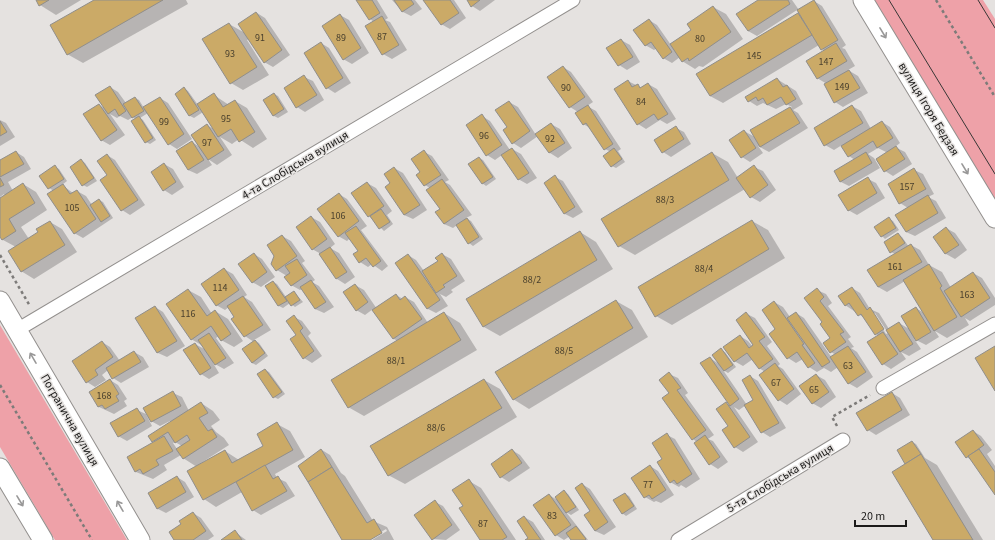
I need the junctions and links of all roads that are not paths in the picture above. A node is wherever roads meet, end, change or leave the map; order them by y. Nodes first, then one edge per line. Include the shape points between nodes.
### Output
1 (573, 0) edge
2 (863, 0) edge
3 (995, 218) edge
4 (0, 301) edge
5 (995, 324) edge
6 (17, 330) junction
7 (883, 388) road end
8 (843, 440) road end
9 (0, 468) edge
10 (43, 540) edge
11 (140, 540) edge
12 (678, 540) edge

1 - 6 street, 4-та Слобідська вулиця
2 -> 3 main road, вулиця Ігоря Бедзая
4 - 6 main road, Погранична вулиця
5 - 7 street
11 -> 6 main road, Погранична вулиця
8 - 12 street, 5-та Слобідська вулиця
9 -> 10 main road

